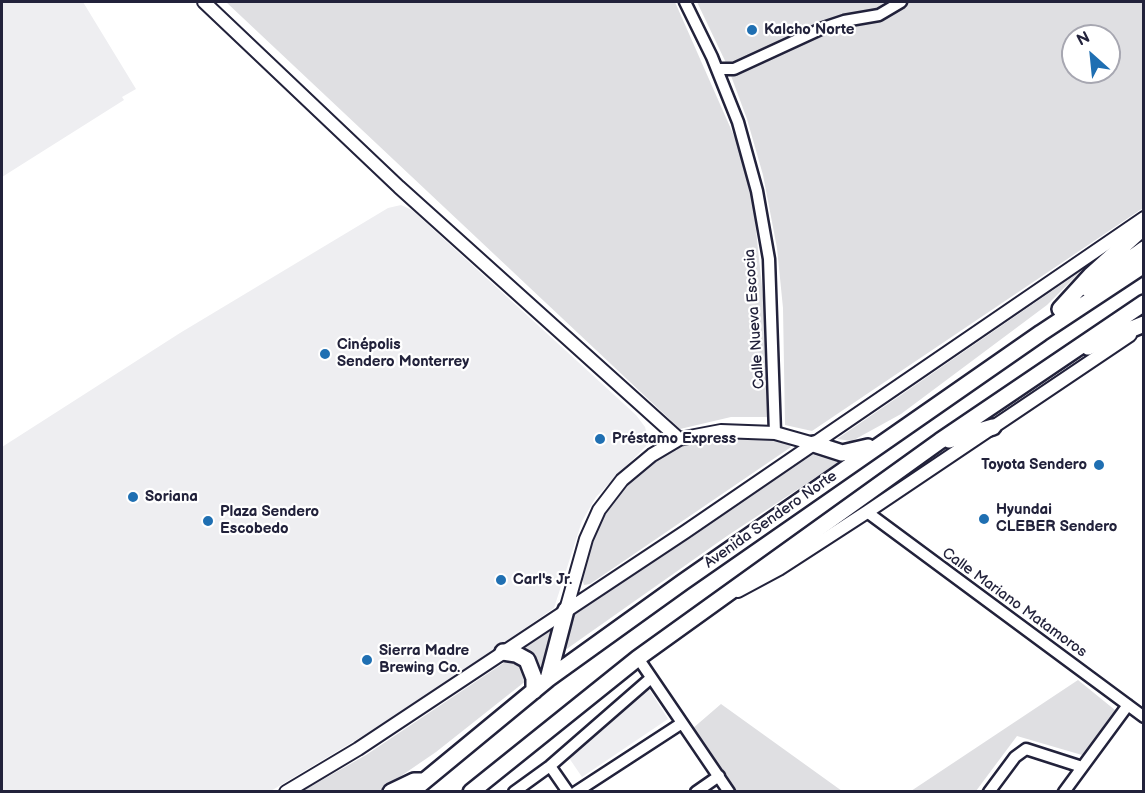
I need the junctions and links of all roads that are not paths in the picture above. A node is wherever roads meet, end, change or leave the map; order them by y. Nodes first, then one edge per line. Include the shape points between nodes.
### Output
1 (204, 2) edge
2 (685, 2) edge
3 (901, 2) edge
4 (717, 69) junction
5 (1143, 218) edge
6 (1143, 227) edge
7 (1143, 249) edge
8 (1143, 265) edge
9 (1143, 290) edge
10 (1143, 303) edge
11 (1060, 309) junction
12 (1143, 325) edge
13 (1041, 333) junction
14 (1063, 357) junction
15 (915, 420) junction
16 (993, 427) junction
17 (775, 432) junction
18 (679, 439) junction
19 (939, 442) junction
20 (814, 444) junction
21 (867, 512) junction
22 (720, 598) junction
23 (566, 610) junction
24 (503, 652) junction
25 (638, 658) junction
26 (651, 678) junction
27 (548, 680) junction
28 (534, 691) junction
29 (1128, 705) junction
30 (1143, 717) edge
31 (682, 723) junction
32 (550, 766) junction
33 (1083, 767) junction
34 (719, 776) junction
35 (424, 781) junction
36 (286, 792) edge
37 (392, 792) edge
38 (411, 792) edge
39 (471, 792) edge
40 (514, 792) edge
41 (568, 792) edge
42 (576, 792) edge
43 (696, 792) edge
44 (729, 792) edge
45 (989, 792) edge
46 (1064, 792) edge

1 - 18 street via 399,187
2 - 4 street, Calle Nueva Escocia
3 - 4 street via 879,15 823,28 734,69
4 - 17 street, Calle Nueva Escocia via 757,191 769,259
5 - 20 street
6 - 11 main road
7 - 11 main road
8 - 13 main road, Avenida Sendero Norte
9 - 19 main road via 970,410
10 - 14 main road
11 - 13 main road
12 - 14 main road
12 - 16 street
13 - 15 main road, Avenida Sendero Norte
14 - 19 main road
15 - 20 main road via 870,446 849,453
15 - 27 main road, Avenida Sendero Norte
16 - 19 main road
16 - 21 street
17 - 18 street via 721,431
17 - 20 street
18 - 23 street via 622,480 599,510 586,538
19 - 22 main road
20 - 23 street
21 - 22 street via 752,585
21 - 29 street, Calle Mariano Matamoros
22 - 25 main road
23 - 24 street
23 - 27 main road
24 - 28 main road via 527,660
24 - 36 street
25 - 26 street
25 - 39 main road
26 - 31 street
26 - 32 street
27 - 28 main road, Avenida Sendero Norte
28 - 35 main road, Avenida Sendero Norte
29 - 30 street, Calle Mariano Matamoros
29 - 33 street
31 - 34 street
31 - 42 street
32 - 40 street
32 - 41 street
33 - 45 street via 1026,749 1015,757
33 - 46 street
34 - 43 street
34 - 44 street
35 - 37 main road via 414,781
35 - 38 main road, Avenida Sendero Norte

